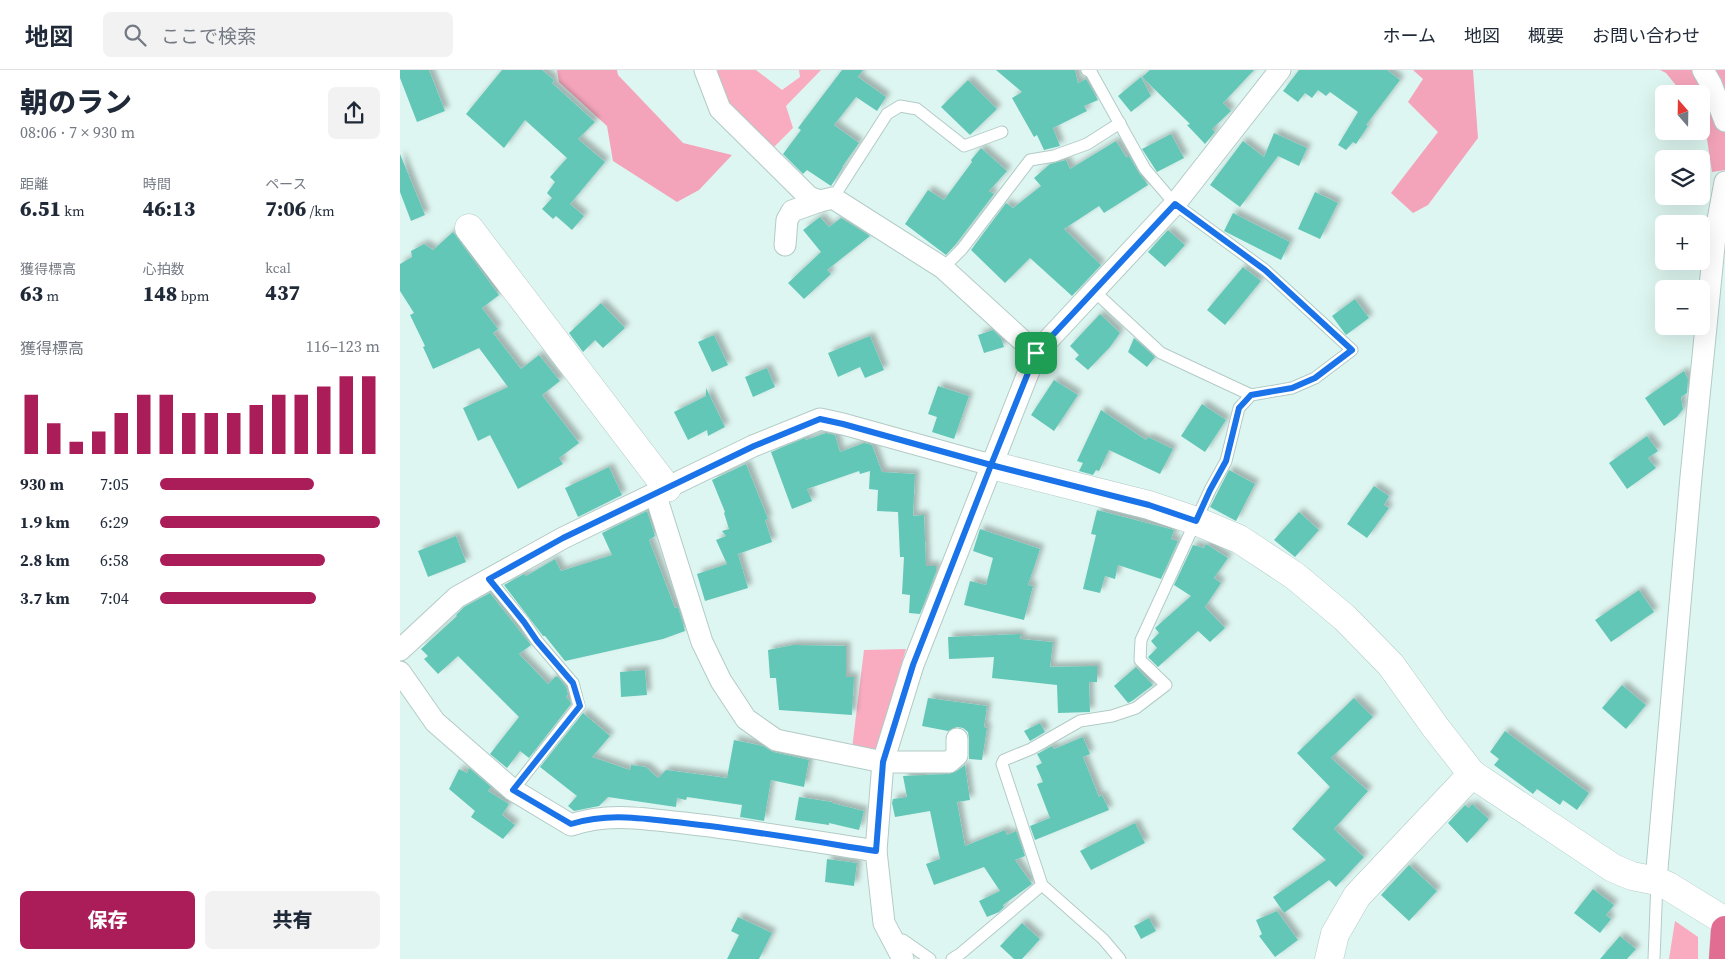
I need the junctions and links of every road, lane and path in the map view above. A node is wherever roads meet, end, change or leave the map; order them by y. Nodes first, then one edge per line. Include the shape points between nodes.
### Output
1 (705, 70) edge
2 (1088, 70) edge
3 (1280, 70) edge
4 (1703, 70) edge
5 (1725, 121) edge
6 (1120, 123) junction
7 (1002, 132) dead end
8 (1725, 182) edge
9 (827, 200) junction
10 (1175, 204) junction
11 (469, 228) dead end
12 (785, 245) dead end
13 (943, 268) junction
14 (1094, 291) junction
15 (1036, 353) junction
16 (1251, 395) junction
17 (991, 465) junction
18 (661, 491) junction
19 (1196, 521) junction
20 (489, 579) junction
21 (400, 650) edge
22 (400, 672) edge
23 (957, 739) dead end
24 (883, 762) junction
25 (1472, 774) junction
26 (513, 790) junction
27 (876, 851) junction
28 (1662, 884) junction
29 (1042, 885) junction
30 (1725, 921) edge
31 (1725, 930) edge
32 (893, 940) junction
33 (903, 959) edge
34 (930, 959) edge
35 (952, 959) edge
36 (1120, 959) edge
37 (1329, 959) edge
38 (1654, 959) edge
39 (1723, 959) edge

1 - 9 street via 720,110 809,197
2 - 6 lane
3 - 10 street
4 - 5 street
6 - 10 lane via 1145,168
6 - 13 lane via 1087,144 1054,156 1030,160 962,249
7 - 9 lane via 964,146 917,109 900,106 887,114
8 - 28 street via 1715,236 1691,477 1657,869
9 - 12 street via 792,211 786,220
9 - 13 street
10 - 14 street
10 - 16 lane via 1265,270 1352,350 1315,378 1292,388
11 - 18 street
13 - 15 street
14 - 15 street
14 - 16 lane via 1161,353
15 - 17 street
16 - 19 lane via 1239,408 1226,461
17 - 18 street via 820,419 754,446
17 - 19 street via 1149,505
17 - 24 street via 913,665
18 - 20 street via 563,538
18 - 24 street via 702,642 721,681 746,719 776,740
19 - 25 street via 1239,539 1295,576 1344,618 1391,665
19 - 29 lane via 1141,640 1140,660 1166,686 1136,708 1112,716 1080,720 1031,749 1004,760 1002,764
20 - 21 street via 457,597
20 - 26 lane via 573,683 580,706
22 - 26 street via 434,722
23 - 24 street via 957,755 949,762
24 - 27 street
25 - 28 street via 1613,868
25 - 37 street via 1357,896 1335,934
26 - 27 street via 571,824 616,816 728,828
27 - 32 street via 884,923
28 - 30 street
28 - 38 lane
29 - 35 lane
29 - 36 lane via 1103,939
31 - 39 highway
32 - 33 street
32 - 34 lane via 903,940

